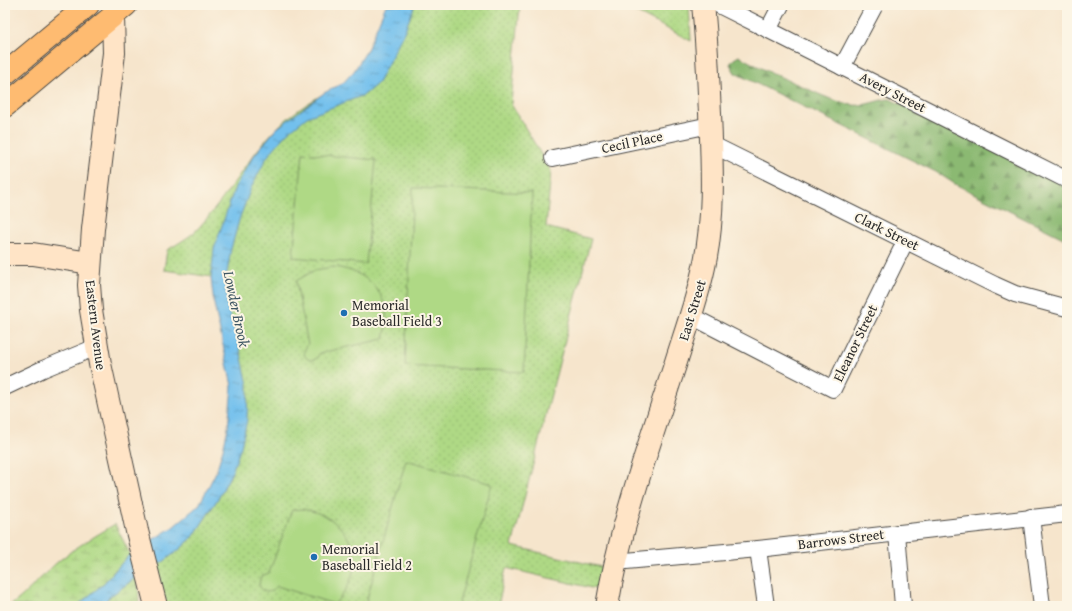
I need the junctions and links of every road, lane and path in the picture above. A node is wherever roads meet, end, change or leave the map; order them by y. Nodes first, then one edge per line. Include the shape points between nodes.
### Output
1 (88, 5) edge
2 (703, 5) edge
3 (719, 5) edge
4 (781, 5) edge
5 (875, 5) edge
6 (115, 8) edge
7 (768, 30) junction
8 (842, 67) junction
9 (5, 74) edge
10 (5, 106) edge
11 (711, 134) junction
12 (553, 158) dead end
13 (1067, 180) edge
14 (906, 240) junction
15 (5, 254) edge
16 (90, 263) junction
17 (1067, 308) edge
18 (691, 316) junction
19 (96, 347) junction
20 (5, 387) edge
21 (1067, 514) edge
22 (1031, 517) junction
23 (897, 533) junction
24 (758, 549) junction
25 (616, 562) junction
26 (156, 606) edge
27 (607, 606) edge
28 (766, 606) edge
29 (903, 606) edge
30 (1042, 606) edge

1 - 9 highway
2 - 11 main road, East Street
3 - 7 street, Avery Street
4 - 7 street
5 - 8 street
6 - 10 highway
6 - 16 main road, Eastern Avenue via 114,53
7 - 8 street, Avery Street
8 - 13 street, Avery Street
11 - 12 street, Cecil Place
11 - 14 street, Clark Street
11 - 18 main road, East Street via 710,228 704,267
14 - 17 street, Clark Street via 1015,294
14 - 18 street, Eleanor Street via 833,389
15 - 16 main road via 40,254
16 - 19 main road, Eastern Avenue via 89,285
18 - 25 main road, East Street via 628,509
19 - 20 street
19 - 26 main road, Eastern Avenue
21 - 22 street, Barrows Street
22 - 23 street, Barrows Street
22 - 30 street
23 - 24 street, Barrows Street
23 - 29 street
24 - 25 street, Barrows Street
24 - 28 street
25 - 27 main road, East Street

